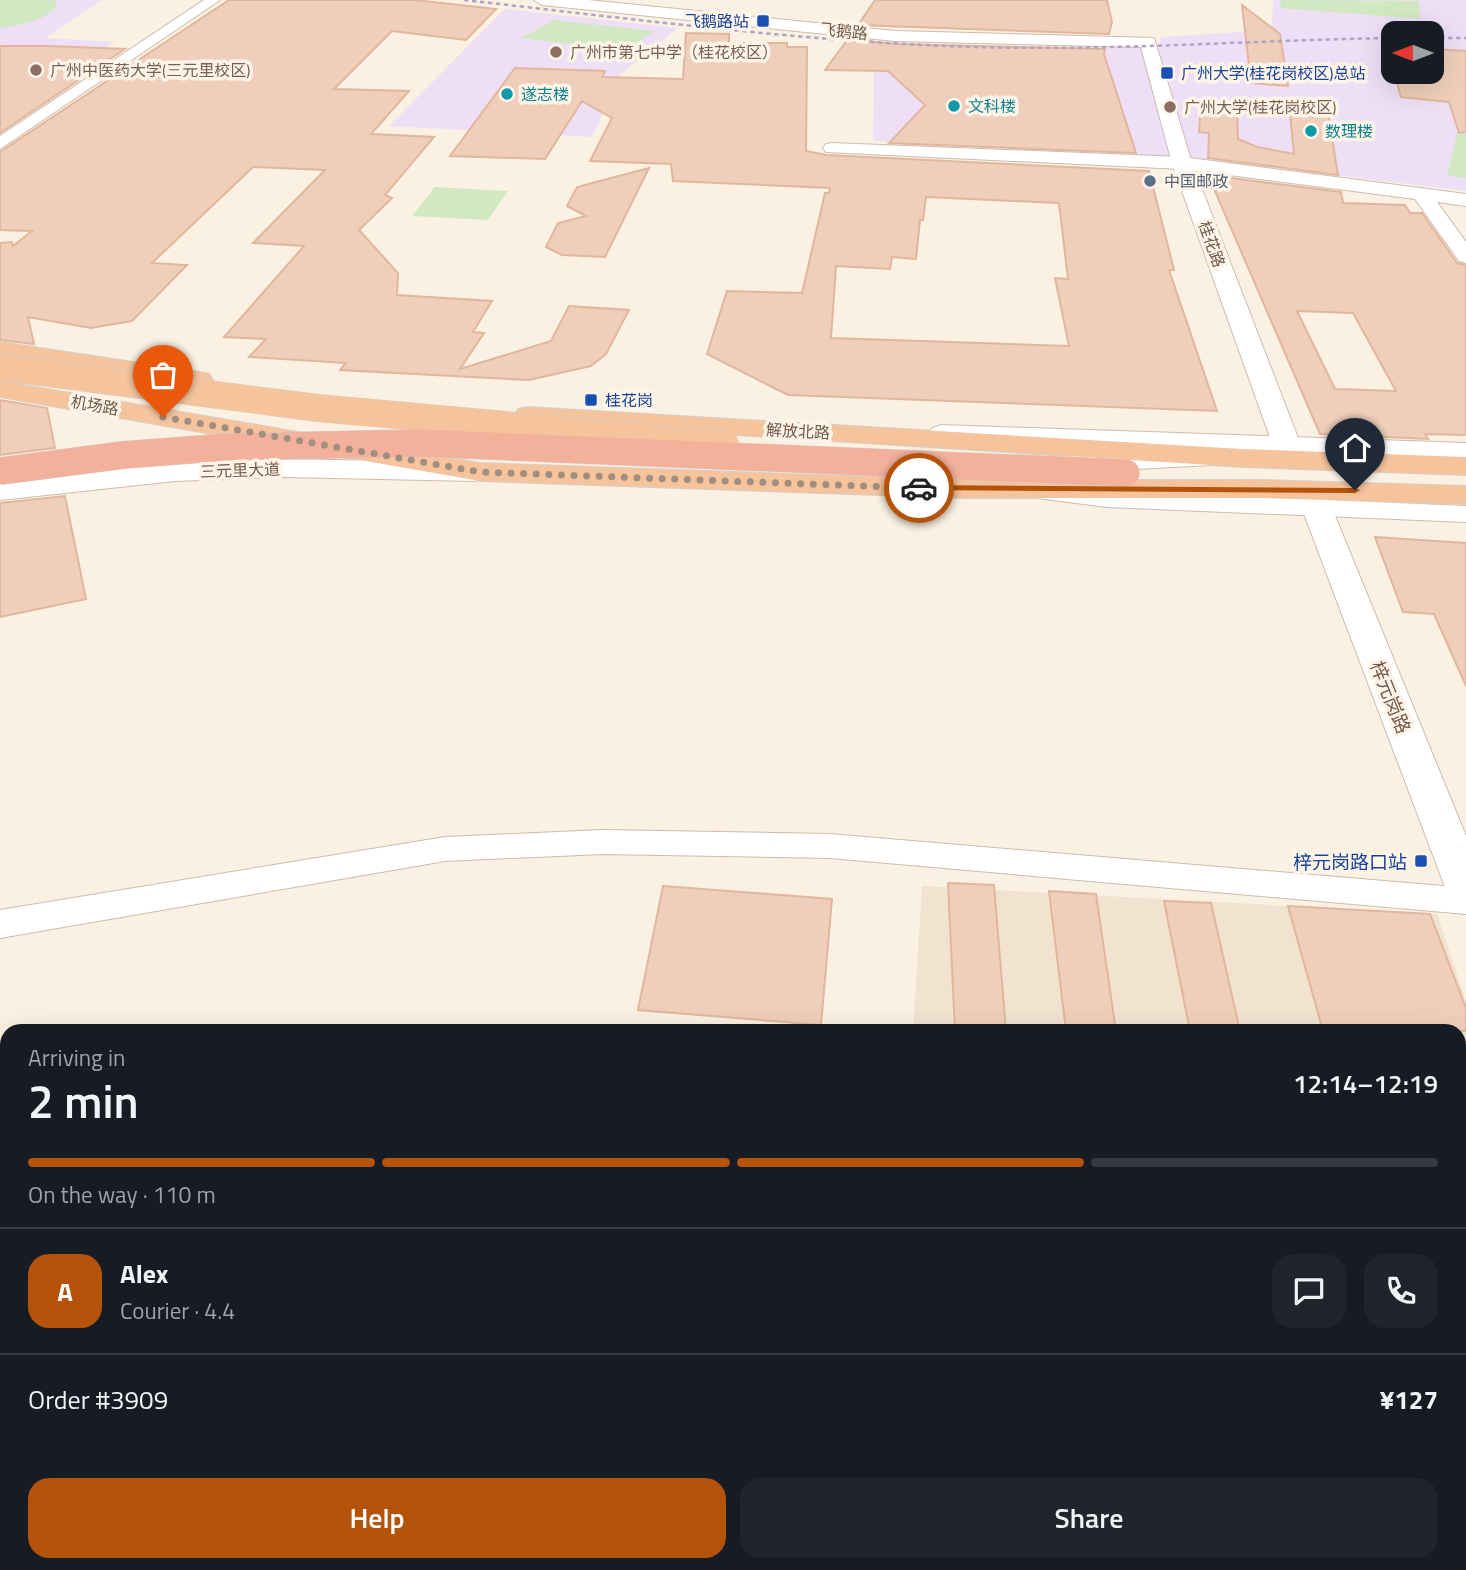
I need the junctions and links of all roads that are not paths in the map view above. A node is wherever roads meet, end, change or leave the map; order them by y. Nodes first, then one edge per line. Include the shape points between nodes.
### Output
1 (213, 0) edge
2 (542, 0) edge
3 (1148, 42) joint
4 (0, 144) edge
5 (832, 148) dead end
6 (1182, 163) junction
7 (1421, 194) junction
8 (1466, 200) edge
9 (1466, 257) edge
10 (0, 350) edge
11 (0, 367) edge
12 (131, 370) junction
13 (0, 388) edge
14 (81, 402) junction
15 (490, 411) junction
16 (698, 437) junction
17 (1286, 443) junction
18 (1466, 451) edge
19 (1242, 458) joint
20 (0, 461) edge
21 (1466, 466) edge
22 (0, 471) edge
23 (480, 472) junction
24 (1126, 473) junction
25 (1466, 481) edge
26 (1034, 490) junction
27 (0, 491) edge
28 (1466, 495) edge
29 (1316, 506) junction
30 (1466, 514) edge
31 (1466, 887) edge
32 (1466, 901) edge
33 (0, 924) edge

1 - 4 street
2 - 3 street, 飞鹅路 via 895,36
3 - 6 street, 桂花路
5 - 6 street
6 - 7 street
6 - 17 street, 桂花路
7 - 8 street
7 - 9 street
10 - 12 highway
11 - 24 highway, bridge via 438,420
12 - 14 highway via 138,379 135,387
12 - 15 highway via 312,395
13 - 14 highway, 机场路
14 - 23 highway, 机场路
15 - 16 highway
15 - 23 highway via 466,420 456,433 455,445
16 - 17 street
16 - 19 street via 1013,462
17 - 18 street
19 - 21 highway
20 - 22 street
22 - 24 highway, bridge via 217,447 419,443
23 - 26 highway
23 - 27 street, 三元里大道 via 175,471
24 - 25 highway
26 - 28 highway via 1264,489
26 - 29 street via 1107,499
29 - 30 street
29 - 31 street, 梓元岗路
32 - 33 street via 830,846 603,842 445,849

